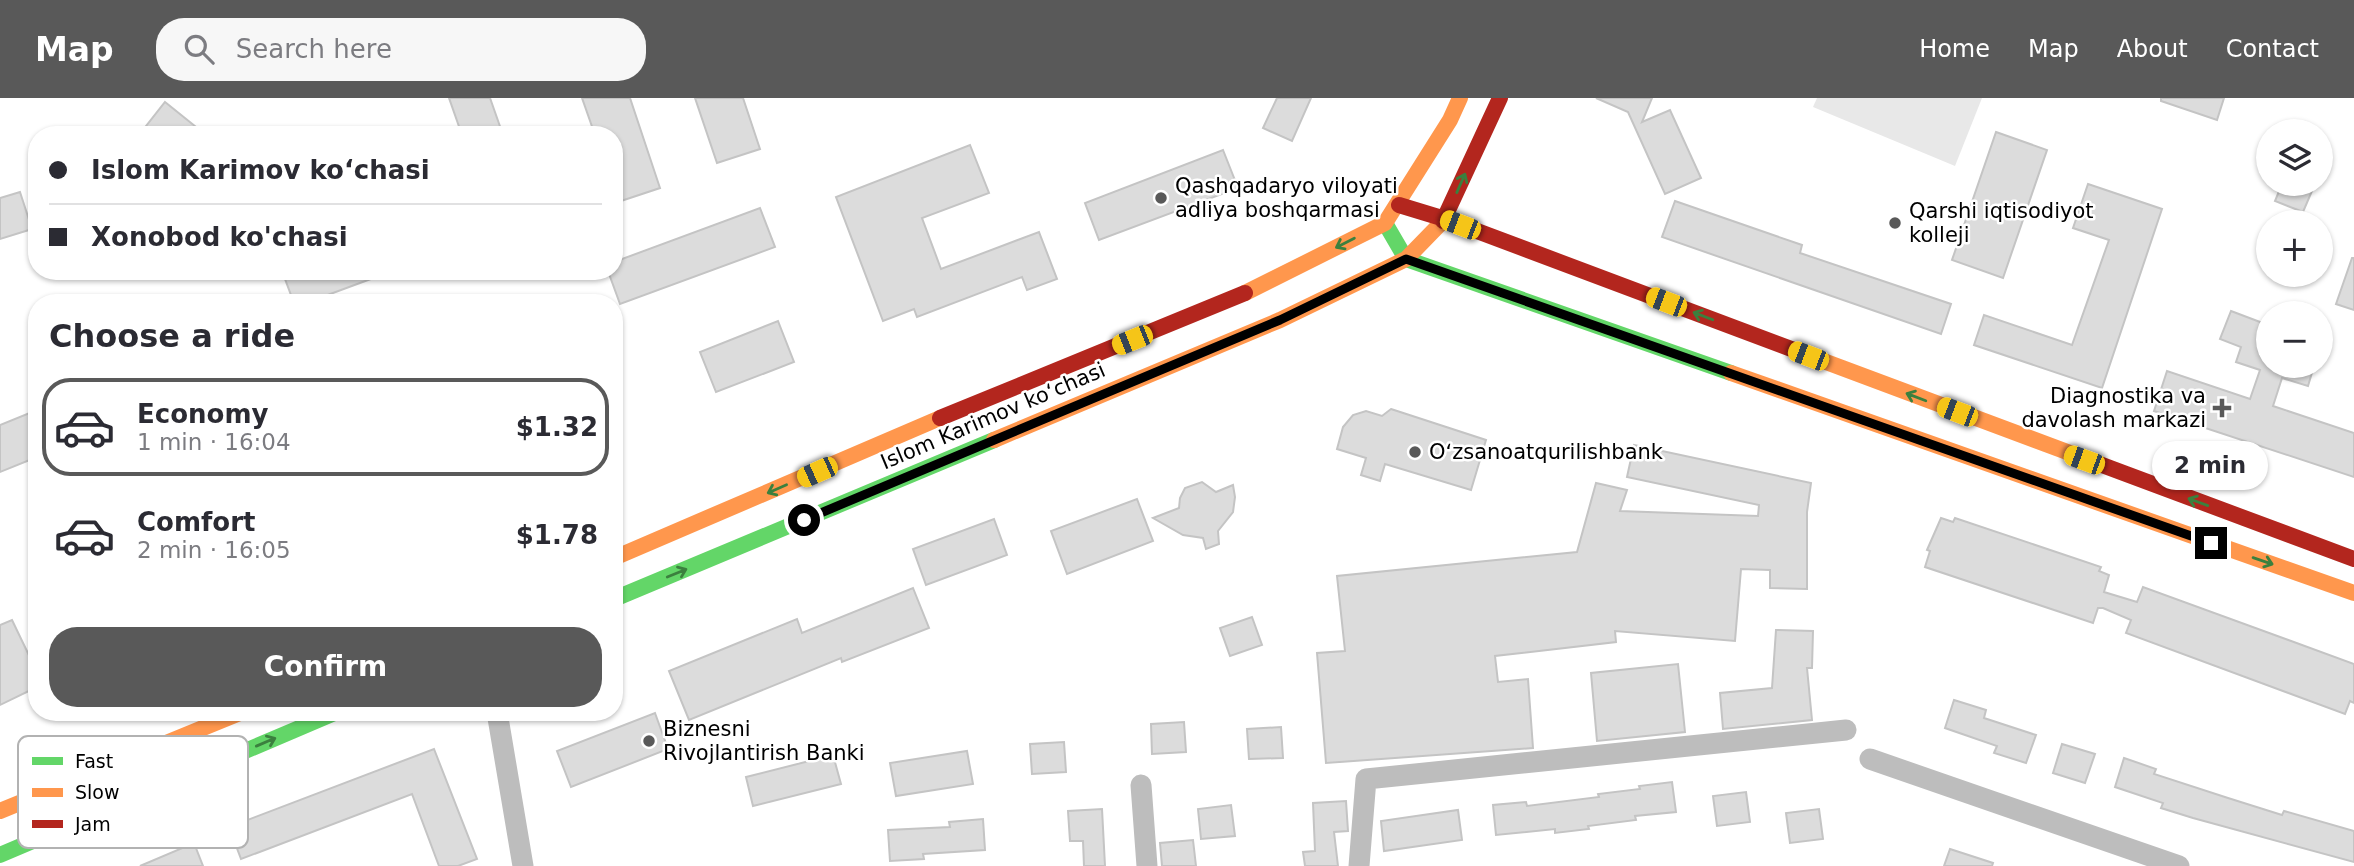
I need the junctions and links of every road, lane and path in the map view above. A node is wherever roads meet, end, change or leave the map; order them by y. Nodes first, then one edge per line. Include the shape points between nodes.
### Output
1 (1460, 98) edge
2 (1500, 98) edge
3 (1399, 205) junction
4 (1445, 219) junction
5 (1385, 223) junction
6 (1406, 259) junction
7 (953, 433) junction
8 (623, 555) edge
9 (2354, 559) edge
10 (2354, 593) edge
11 (623, 595) edge
12 (220, 721) edge
13 (316, 721) edge
14 (499, 721) edge
15 (1846, 730) dead end
16 (183, 736) edge
17 (248, 750) edge
18 (1870, 759) dead end
19 (1141, 785) dead end
20 (18, 804) edge
21 (0, 811) edge
22 (18, 847) edge
23 (0, 855) edge
24 (523, 866) edge
25 (1147, 866) edge
26 (1359, 866) edge
27 (2179, 866) edge

1 - 3 main road, Islom Karimov ko‘chasi
4 -> 2 main road, Islom Karimov ko‘chasi
3 - 4 main road
3 - 5 main road, Islom Karimov ko‘chasi
4 - 6 main road, Islom Karimov ko‘chasi
9 -> 4 main road
5 - 6 main road
5 -> 7 main road, Islom Karimov ko‘chasi
6 - 7 main road, Islom Karimov ko‘chasi via 1280,320
6 -> 10 main road
7 -> 8 main road, Islom Karimov ko‘chasi
11 -> 7 main road, Islom Karimov ko‘chasi
12 - 16 main road
17 -> 13 main road
14 - 24 street
15 - 26 street via 1366,779
18 - 27 street
19 - 25 street
20 - 21 main road
23 -> 22 main road

